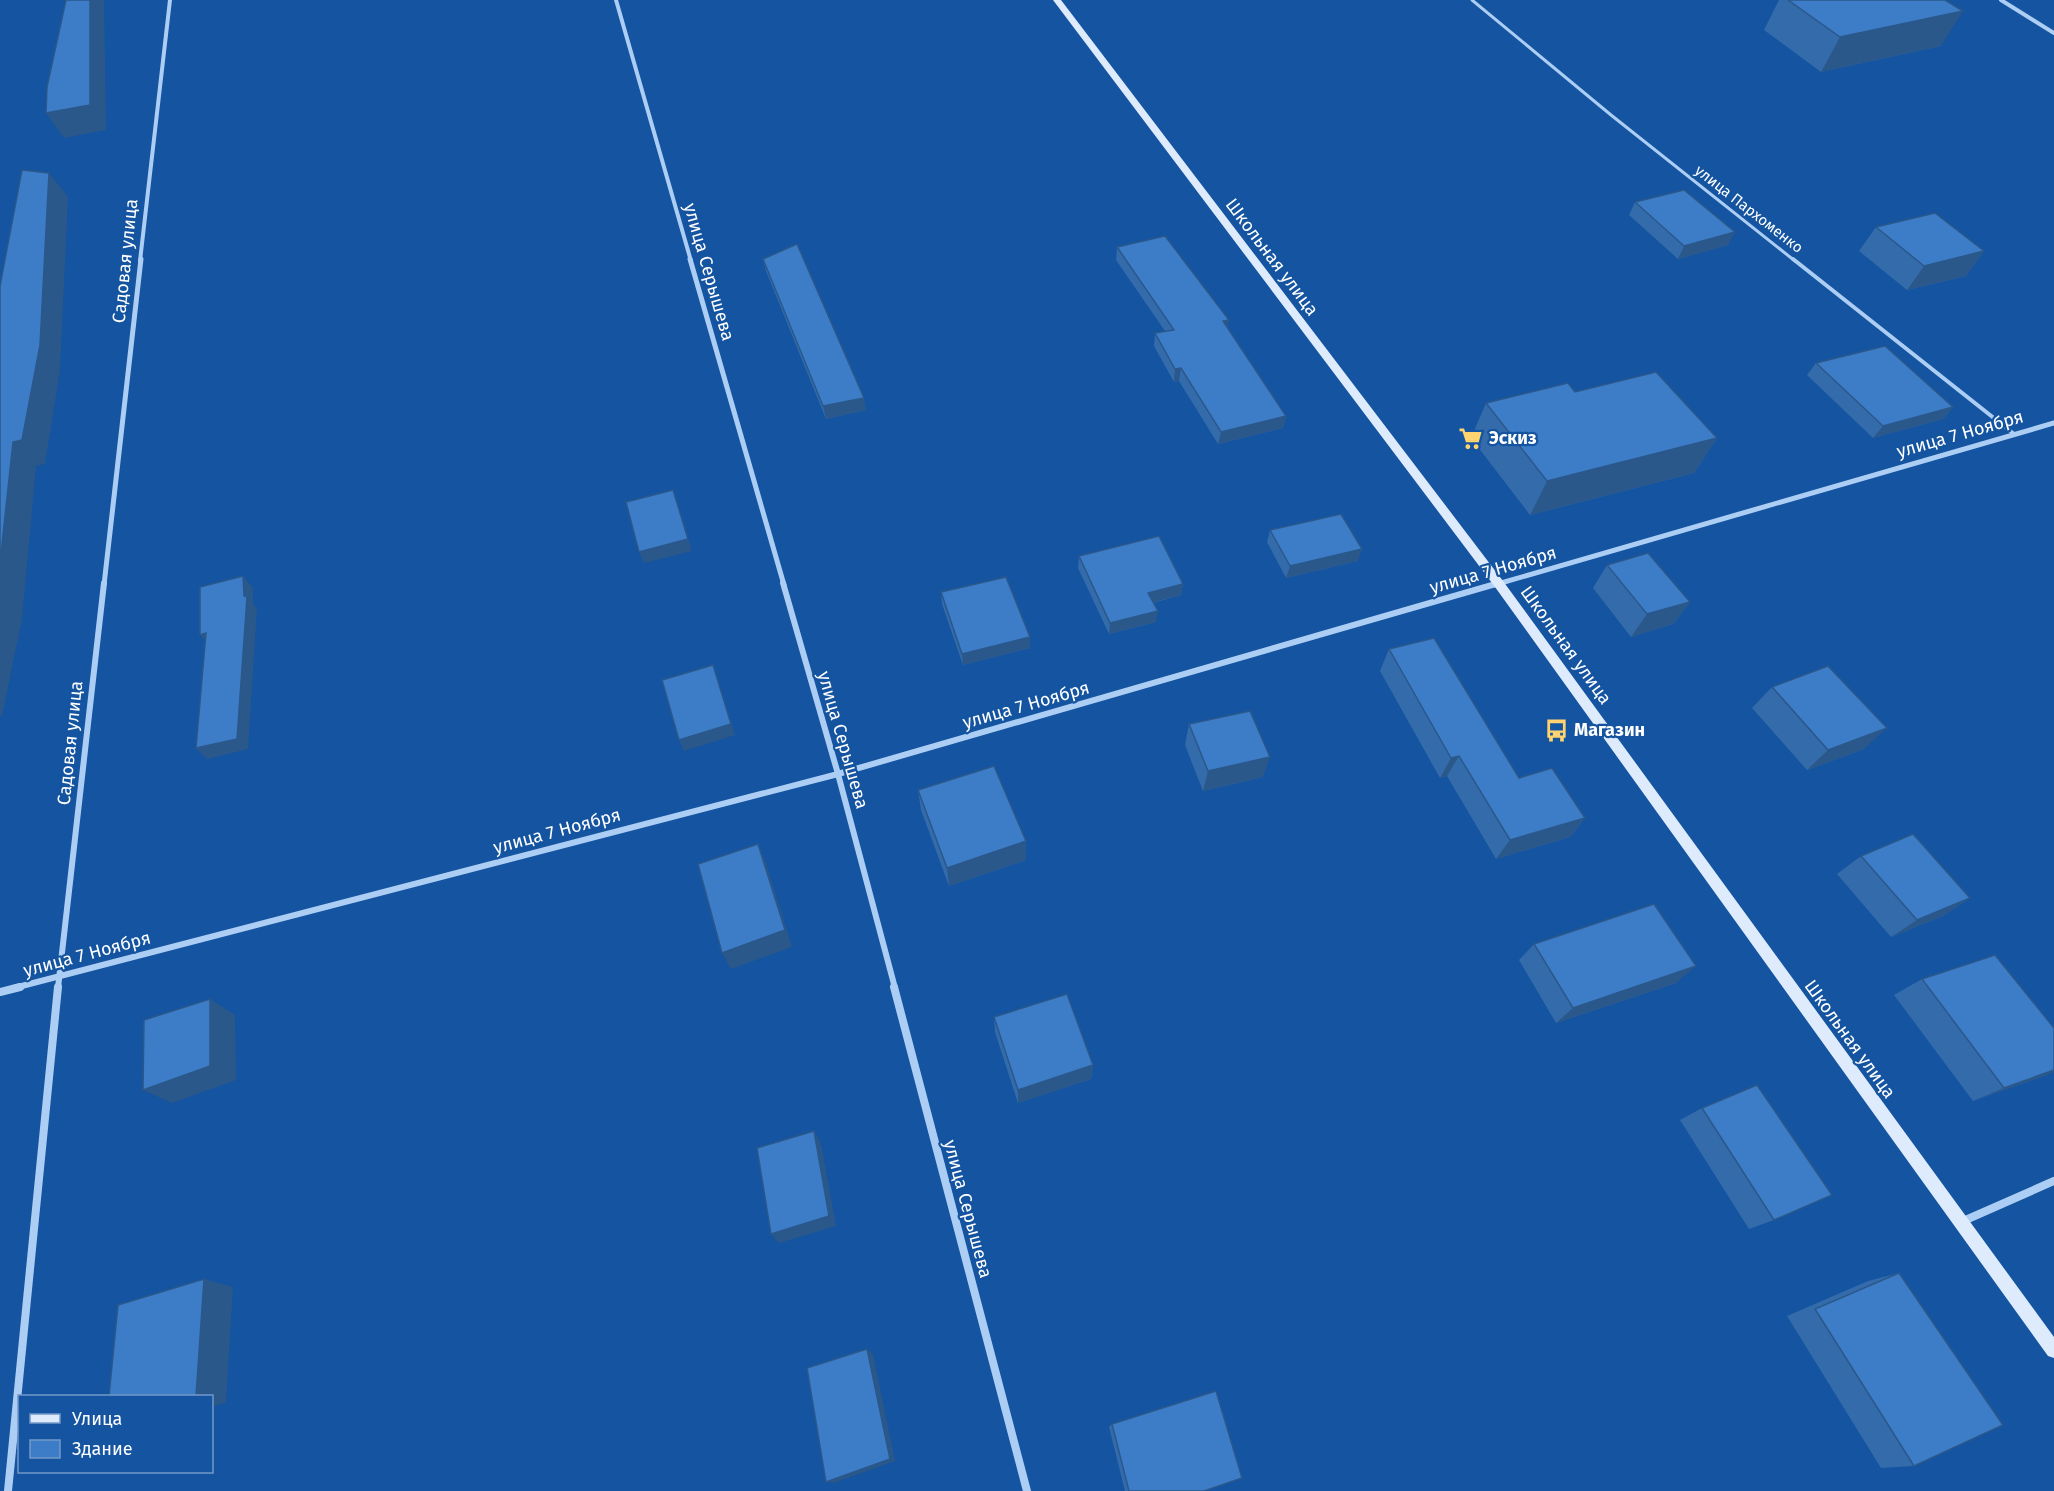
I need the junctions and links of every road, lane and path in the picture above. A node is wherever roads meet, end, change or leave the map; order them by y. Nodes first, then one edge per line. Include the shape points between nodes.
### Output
1 (170, 0) edge
2 (616, 0) edge
3 (1057, 0) edge
4 (1472, 0) edge
5 (2001, 0) edge
6 (2054, 33) edge
7 (2054, 423) edge
8 (2014, 434) junction
9 (1499, 584) junction
10 (838, 774) junction
11 (59, 976) junction
12 (0, 992) edge
13 (2054, 1181) edge
14 (1960, 1222) junction
15 (2054, 1350) edge
16 (8, 1491) edge
17 (1027, 1491) edge

1 - 11 street, Садовая улица
2 - 10 street, улица Серышева
3 - 9 main road, Школьная улица
4 - 8 lane, улица Пархоменко
5 - 6 street
7 - 8 street, улица 7 Ноября
8 - 9 street, улица 7 Ноября
9 - 10 street, улица 7 Ноября
9 - 14 main road, Школьная улица
10 - 11 street, улица 7 Ноября
10 - 17 street, улица Серышева
11 - 12 street, улица 7 Ноября
11 - 16 street, Садовая улица
13 - 14 street
14 - 15 main road, Школьная улица

